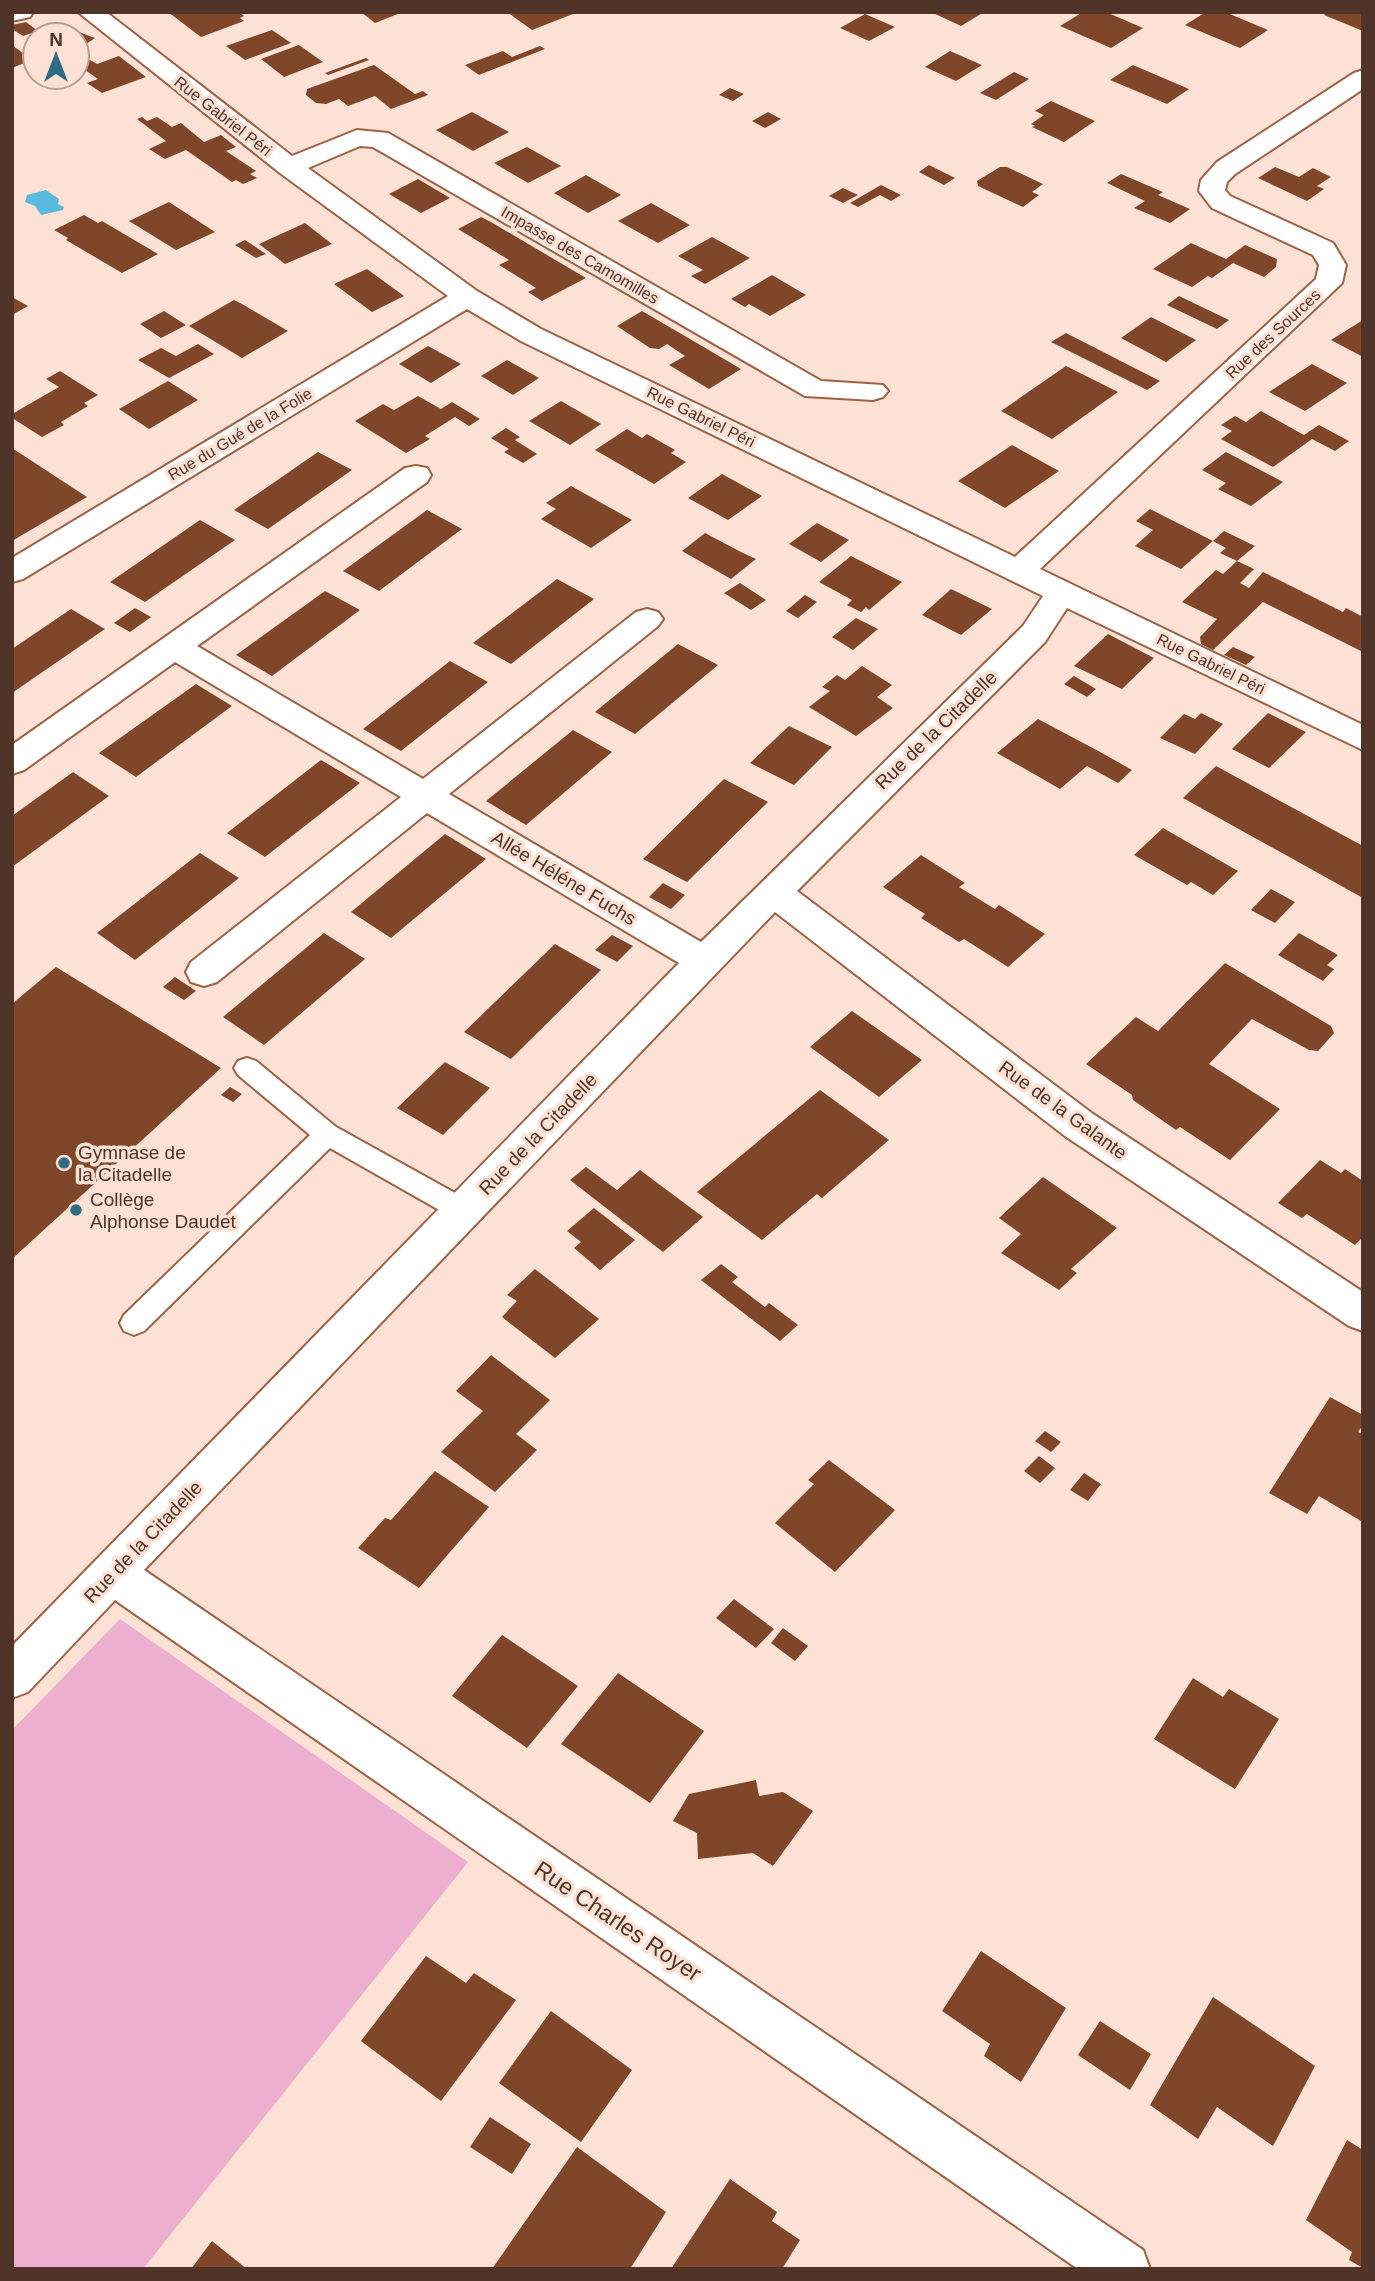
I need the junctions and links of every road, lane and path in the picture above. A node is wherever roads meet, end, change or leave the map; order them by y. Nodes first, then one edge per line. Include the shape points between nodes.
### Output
1 (21, 12) edge
2 (90, 12) edge
3 (12, 14) edge
4 (1363, 78) edge
5 (289, 167) junction
6 (467, 297) junction
7 (873, 391) dead end
8 (416, 475) dead end
9 (1019, 571) junction
10 (12, 572) edge
11 (1062, 591) junction
12 (648, 619) dead end
13 (174, 646) junction
14 (1363, 739) edge
15 (12, 762) edge
16 (425, 796) junction
17 (774, 892) junction
18 (704, 961) junction
19 (204, 972) dead end
20 (247, 1068) dead end
21 (327, 1134) junction
22 (464, 1211) junction
23 (1363, 1314) edge
24 (134, 1323) dead end
25 (113, 1573) junction
26 (17, 1664) edge
27 (1124, 2269) edge

1 - 3 street
2 - 5 street, Rue Gabriel Péri
4 - 9 street, Rue des Sources via 1226,168 1214,180 1212,191 1234,209 1323,249 1333,261 1334,273 1328,283
5 - 6 street, Rue Gabriel Péri
5 - 7 street, Impasse des Camomilles via 357,138 379,139 815,390
6 - 9 street, Rue Gabriel Péri via 531,335
6 - 10 street, Rue du Gué de la Folie
8 - 13 street
9 - 11 street, Rue Gabriel Péri
11 - 14 street, Rue Gabriel Péri
11 - 17 street, Rue de la Citadelle via 1034,634
12 - 16 street
13 - 15 street
13 - 16 street, Allée Héléne Fuchs
16 - 18 street, Allée Héléne Fuchs
16 - 19 street
17 - 18 street, Rue de la Citadelle
17 - 23 street, Rue de la Galante via 1079,1125
18 - 22 street, Rue de la Citadelle
20 - 21 lane
21 - 22 lane
21 - 24 lane
22 - 25 street, Rue de la Citadelle
25 - 26 street, Rue de la Citadelle
25 - 27 street, Rue Charles Royer

